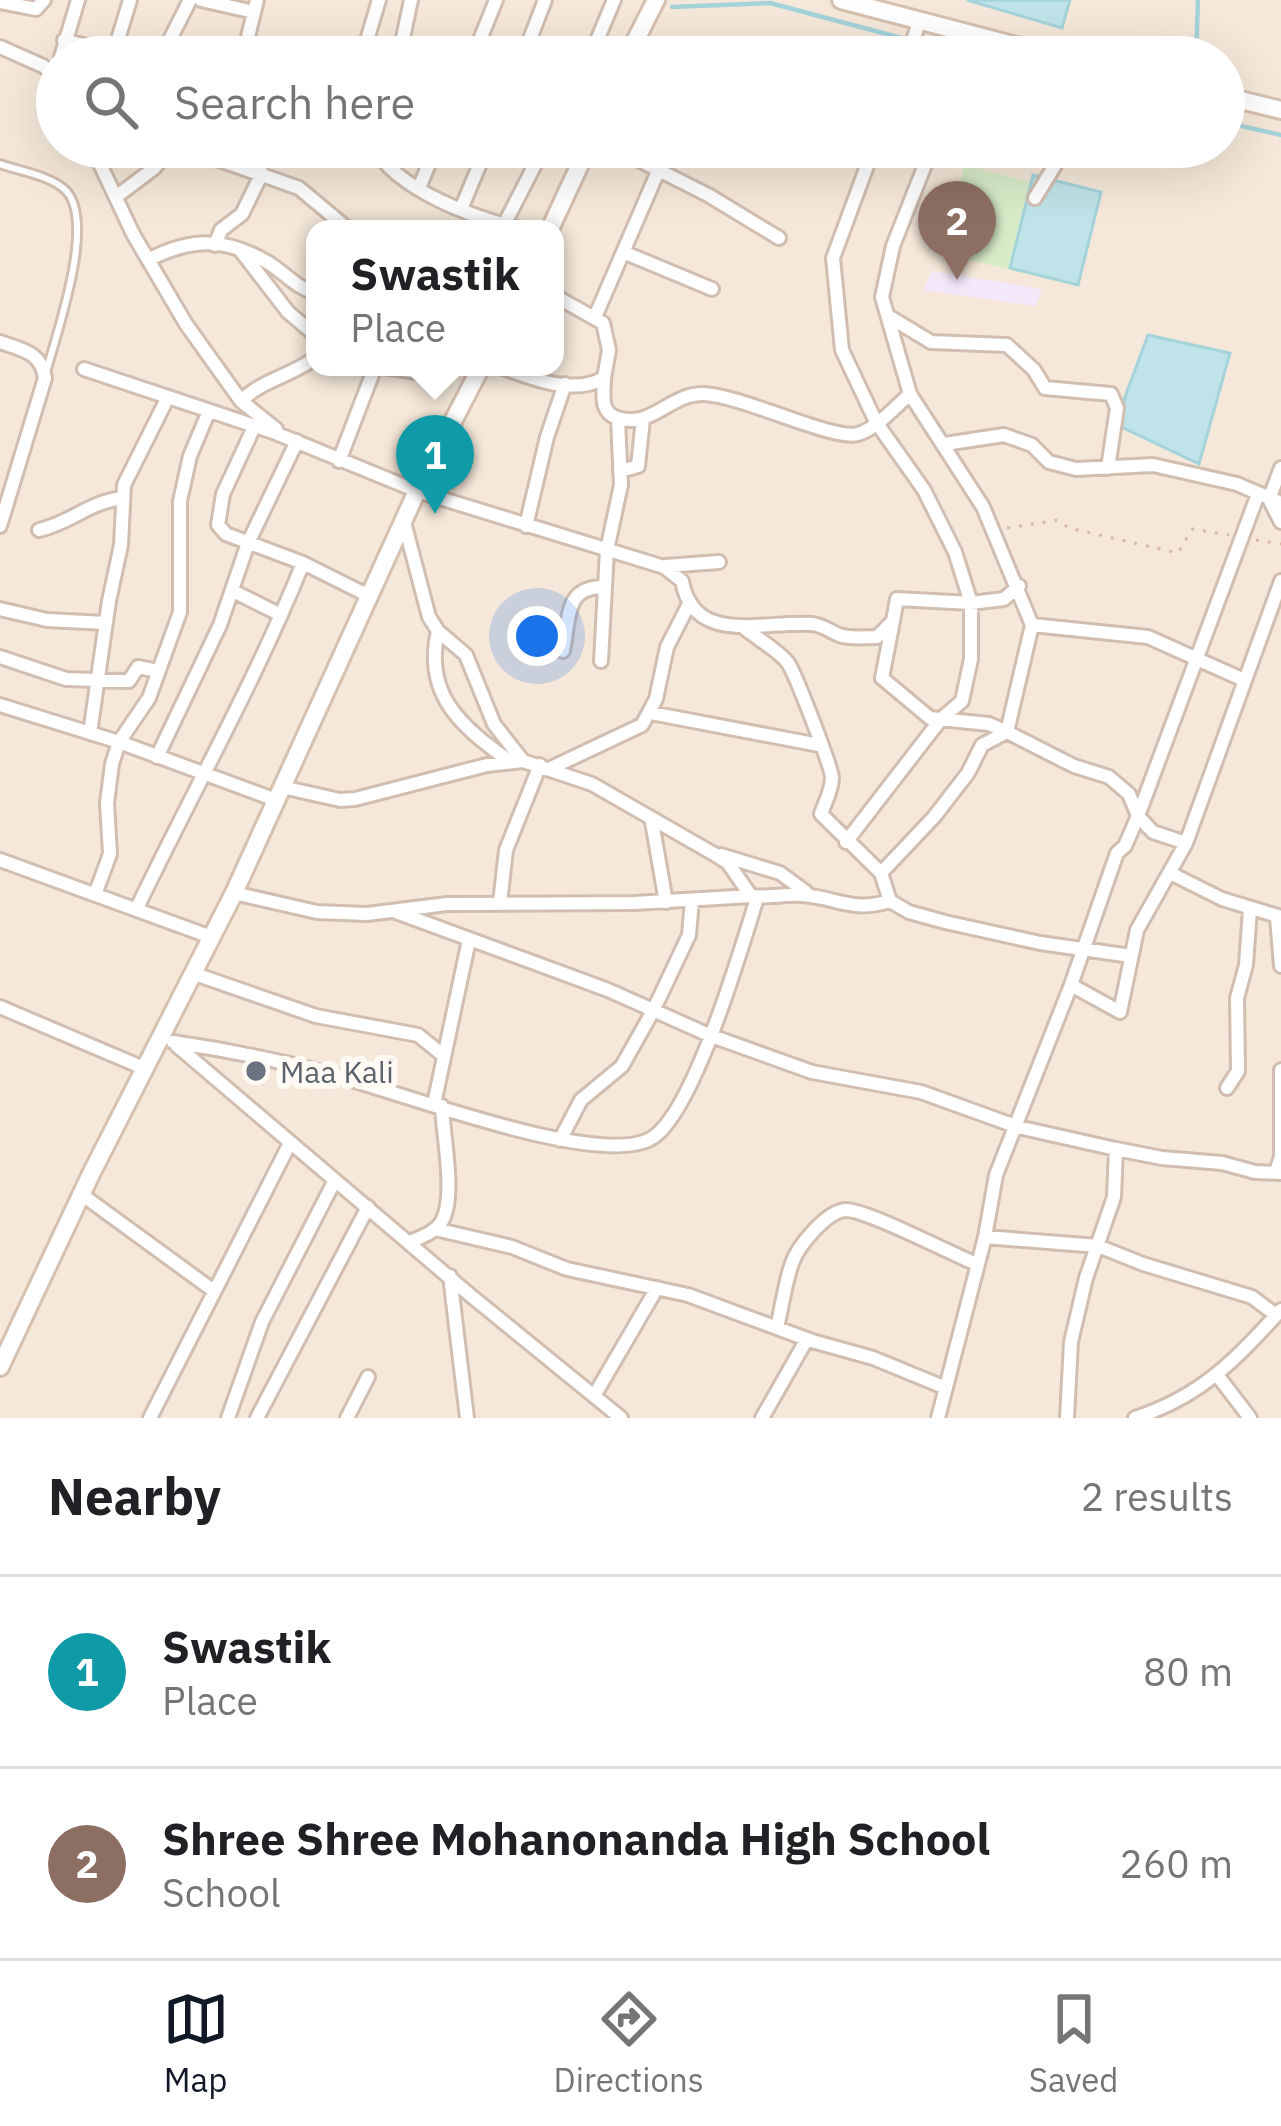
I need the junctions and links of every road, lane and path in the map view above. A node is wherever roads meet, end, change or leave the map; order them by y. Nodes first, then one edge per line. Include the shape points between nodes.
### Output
1 (44, 0) edge
2 (78, 0) edge
3 (130, 0) edge
4 (190, 0) edge
5 (201, 0) edge
6 (379, 0) edge
7 (411, 0) edge
8 (496, 0) edge
9 (544, 0) edge
10 (614, 0) edge
11 (841, 0) edge
12 (0, 2) edge
13 (651, 5) edge
14 (255, 6) edge
15 (920, 22) junction
16 (65, 36) edge
17 (122, 36) edge
18 (172, 36) edge
19 (248, 36) edge
20 (368, 36) edge
21 (403, 36) edge
22 (481, 36) edge
23 (531, 36) edge
24 (599, 36) edge
25 (637, 36) edge
26 (915, 36) edge
27 (976, 36) edge
28 (0, 47) edge
29 (36, 63) edge
30 (1245, 101) edge
31 (1281, 110) edge
32 (0, 164) edge
33 (103, 168) edge
34 (155, 168) edge
35 (247, 168) edge
36 (389, 168) edge
37 (427, 168) edge
38 (478, 168) edge
39 (534, 168) edge
40 (578, 168) edge
41 (866, 168) edge
42 (924, 168) edge
43 (1053, 168) edge
44 (659, 169) joint
45 (262, 173) junction
46 (419, 188) junction
47 (117, 196) junction
48 (1035, 198) dead end
49 (460, 209) junction
50 (338, 220) edge
51 (491, 220) edge
52 (508, 220) edge
53 (554, 220) edge
54 (779, 238) dead end
55 (215, 244) junction
56 (240, 250) junction
57 (622, 252) junction
58 (148, 260) junction
59 (306, 288) edge
60 (712, 289) dead end
61 (564, 300) edge
62 (595, 316) junction
63 (887, 316) junction
64 (306, 327) edge
65 (0, 341) edge
66 (306, 364) edge
67 (84, 369) dead end
68 (375, 376) edge
69 (471, 376) edge
70 (534, 376) edge
71 (45, 378) junction
72 (604, 378) junction
73 (566, 385) junction
74 (910, 394) junction
75 (168, 397) junction
76 (241, 401) junction
77 (209, 411) junction
78 (618, 419) junction
79 (643, 419) junction
80 (877, 422) junction
81 (254, 427) junction
82 (292, 439) junction
83 (944, 444) junction
84 (339, 461) junction
85 (0, 464) edge
86 (15, 468) junction
87 (1108, 468) junction
88 (1281, 468) edge
89 (620, 471) junction
90 (417, 491) junction
91 (123, 498) junction
92 (1269, 499) edge
93 (404, 521) junction
94 (1281, 522) edge
95 (0, 526) edge
96 (526, 526) junction
97 (39, 530) dead end
98 (994, 531) junction
99 (1240, 537) junction
100 (248, 543) junction
101 (1281, 544) edge
102 (608, 550) junction
103 (303, 562) junction
104 (719, 562) dead end
105 (664, 567) junction
106 (1281, 580) edge
107 (1019, 586) junction
108 (605, 587) junction
109 (233, 591) junction
110 (371, 597) junction
111 (690, 602) junction
112 (971, 603) junction
113 (0, 608) edge
114 (281, 615) junction
115 (893, 621) junction
116 (106, 622) junction
117 (1032, 625) junction
118 (742, 627) junction
119 (1264, 627) junction
120 (437, 631) junction
121 (1281, 635) edge
122 (563, 651) dead end
123 (0, 657) edge
124 (1198, 659) junction
125 (602, 661) dead end
126 (158, 671) junction
127 (97, 680) junction
128 (1244, 680) junction
129 (0, 705) edge
130 (651, 713) junction
131 (941, 719) junction
132 (1007, 732) junction
133 (90, 733) junction
134 (119, 742) junction
135 (819, 745) junction
136 (157, 757) junction
137 (508, 760) junction
138 (523, 761) junction
139 (545, 766) junction
140 (201, 774) junction
141 (279, 794) junction
142 (1138, 816) junction
143 (652, 822) junction
144 (846, 842) junction
145 (1186, 844) junction
146 (714, 854) junction
147 (0, 860) edge
148 (880, 873) junction
149 (1170, 873) junction
150 (96, 892) junction
151 (234, 893) junction
152 (810, 895) junction
153 (754, 897) junction
154 (692, 900) junction
155 (890, 901) junction
156 (666, 902) junction
157 (500, 903) junction
158 (137, 908) junction
159 (1250, 910) junction
160 (396, 912) junction
161 (1279, 917) edge
162 (211, 937) junction
163 (469, 940) junction
164 (1082, 946) junction
165 (1131, 956) junction
166 (1281, 966) edge
167 (192, 973) junction
168 (1071, 985) junction
169 (0, 1007) edge
170 (654, 1009) junction
171 (709, 1035) junction
172 (169, 1038) junction
173 (444, 1056) junction
174 (146, 1069) junction
175 (1281, 1070) edge
176 (1227, 1088) dead end
177 (438, 1105) junction
178 (1018, 1127) junction
179 (560, 1140) junction
180 (290, 1143) junction
181 (1116, 1148) junction
182 (1279, 1173) edge
183 (335, 1180) junction
184 (81, 1194) junction
185 (368, 1207) junction
186 (435, 1229) junction
187 (985, 1237) junction
188 (410, 1242) junction
189 (1098, 1246) junction
190 (976, 1264) junction
191 (450, 1276) junction
192 (657, 1288) junction
193 (214, 1291) junction
194 (1279, 1312) edge
195 (777, 1328) junction
196 (806, 1339) junction
197 (0, 1367) edge
198 (1218, 1376) junction
199 (368, 1377) dead end
200 (946, 1388) junction
201 (594, 1396) junction
202 (233, 1417) edge
203 (150, 1418) edge
204 (257, 1418) edge
205 (347, 1418) edge
206 (466, 1418) edge
207 (621, 1418) edge
208 (762, 1418) edge
209 (938, 1418) edge
210 (1067, 1418) edge
211 (1136, 1418) edge
212 (1250, 1418) edge

1 - 12 street via 36,9
2 - 16 street
3 - 17 street
4 - 18 street
5 - 14 street
6 - 20 street
7 - 21 street
8 - 22 street
9 - 23 street
10 - 24 street
11 - 15 main road
13 - 25 main road
14 - 19 street
15 - 26 street
15 - 27 main road
28 - 29 street
30 - 31 main road
32 - 71 lane via 59,185 77,213 74,262
33 - 47 street
34 - 47 street
35 - 45 street
36 - 46 street
37 - 46 street
38 - 49 street
39 - 52 street
40 - 53 main road
41 - 80 street via 833,258 842,350
42 - 63 street via 892,246 882,297
43 - 48 street
44 - 54 street
44 - 57 street
45 - 50 street via 315,198
45 - 55 street
46 - 49 street
47 - 58 street
49 - 51 street
55 - 56 street
55 - 58 street via 178,244
56 - 59 street
56 - 64 street
57 - 60 street
57 - 62 street
58 - 76 street
61 - 62 street
62 - 72 street via 609,350
63 - 74 street
63 - 87 street via 931,342 1006,345 1045,388 1111,394 1117,408
65 - 71 street via 32,353
66 - 76 street
67 - 75 street
68 - 84 street
69 - 90 main road
70 - 73 street
71 - 86 street
72 - 73 street
72 - 78 street via 604,404
73 - 96 street
74 - 80 street
74 - 83 street
75 - 77 street
75 - 91 street
76 - 82 street
77 - 81 street
77 - 126 street via 183,480 180,613
78 - 79 street
78 - 89 street
79 - 80 street via 670,401 704,394 839,435
79 - 89 street via 638,466
80 - 112 street via 924,490
81 - 82 street
81 - 100 street via 218,525
82 - 84 street
82 - 100 street
83 - 87 street via 1004,435 1049,462
83 - 98 street
84 - 90 street
85 - 86 lane
86 - 95 street
87 - 92 street via 1154,465
88 - 92 street
89 - 102 street
90 - 93 main road
90 - 96 street
91 - 97 street via 100,500 66,524
91 - 116 street
92 - 94 street
92 - 99 street
93 - 110 main road
93 - 120 street
96 - 102 street
98 - 99 path via 1058,520 1178,553 1192,529
98 - 107 street
99 - 101 path
99 - 124 street
100 - 103 street
100 - 109 street
102 - 105 street
102 - 108 street
103 - 110 street
103 - 114 street
104 - 105 street
105 - 111 street via 682,581
106 - 119 street
107 - 112 street via 1004,599
107 - 117 street
108 - 122 street via 576,595
108 - 125 street
109 - 114 street
109 - 136 street
110 - 141 main road
111 - 118 street via 711,623
111 - 130 street via 667,646
112 - 115 street via 897,599
112 - 131 street via 962,701
113 - 116 street
114 - 140 street
115 - 118 street via 877,637 844,637 820,624
115 - 131 street via 882,679
116 - 127 street
117 - 124 street via 1148,637
117 - 132 street
118 - 135 street via 788,663
119 - 121 street
119 - 128 street
120 - 137 street via 435,670 449,707
120 - 138 street via 466,655 494,724
123 - 127 street via 66,679
124 - 128 street
124 - 142 street
126 - 127 street via 138,668 129,682
126 - 134 street via 143,711
127 - 133 street
128 - 145 street
129 - 133 street
130 - 135 street
130 - 139 street via 643,724
131 - 132 street
131 - 144 street
132 - 142 street via 1109,777
132 - 148 street via 982,746 934,817
133 - 134 street
134 - 136 street
134 - 150 street via 107,790 109,864
135 - 144 street via 833,784 821,814
136 - 140 street
137 - 138 street
137 - 141 street via 355,799
138 - 139 street
139 - 143 street
139 - 157 street via 506,850
140 - 141 street
140 - 158 street
141 - 151 main road
142 - 145 street
142 - 164 street
143 - 146 street
143 - 156 street
144 - 148 street
145 - 149 street
146 - 152 street via 780,873
146 - 153 street
147 - 150 street
148 - 155 street
149 - 159 street
149 - 165 street
150 - 158 street
151 - 160 street via 317,912
151 - 162 main road
152 - 153 street
152 - 155 street via 847,907
153 - 154 street
153 - 171 street
154 - 156 street
154 - 170 street via 689,935
155 - 164 street via 945,922
156 - 157 street
157 - 160 street
158 - 162 street
159 - 161 street
159 - 176 street via 1237,998 1238,1071
160 - 163 street
161 - 166 street
162 - 167 main road
163 - 170 street
163 - 173 street
164 - 165 street
164 - 168 street
165 - 168 street via 1120,1012
167 - 172 main road
167 - 173 street via 316,1016 418,1035
168 - 178 street
169 - 174 street
170 - 171 street
170 - 179 street via 622,1066 581,1100
171 - 178 street via 812,1072 920,1092
171 - 179 street via 680,1107 655,1137 619,1146
172 - 174 main road
172 - 177 street
172 - 180 street
173 - 177 street
174 - 184 main road
175 - 182 street
177 - 179 street
177 - 186 street via 448,1188
178 - 181 street
178 - 187 street via 996,1175
180 - 183 street
180 - 193 street
181 - 182 street
181 - 189 street via 1114,1197
183 - 185 street
183 - 202 street via 262,1322
184 - 193 street
184 - 197 main road
185 - 188 street
185 - 204 street
186 - 188 street
186 - 192 street
187 - 189 street
187 - 190 street
188 - 191 street
189 - 194 street
189 - 210 street via 1067,1363
190 - 195 street via 845,1210 801,1245
190 - 200 street
191 - 201 street
191 - 206 street
192 - 195 street
192 - 201 street
193 - 203 street
194 - 198 street
195 - 196 street
196 - 200 street
196 - 208 street
198 - 211 street
198 - 212 street
199 - 205 street
200 - 209 street
201 - 207 street

